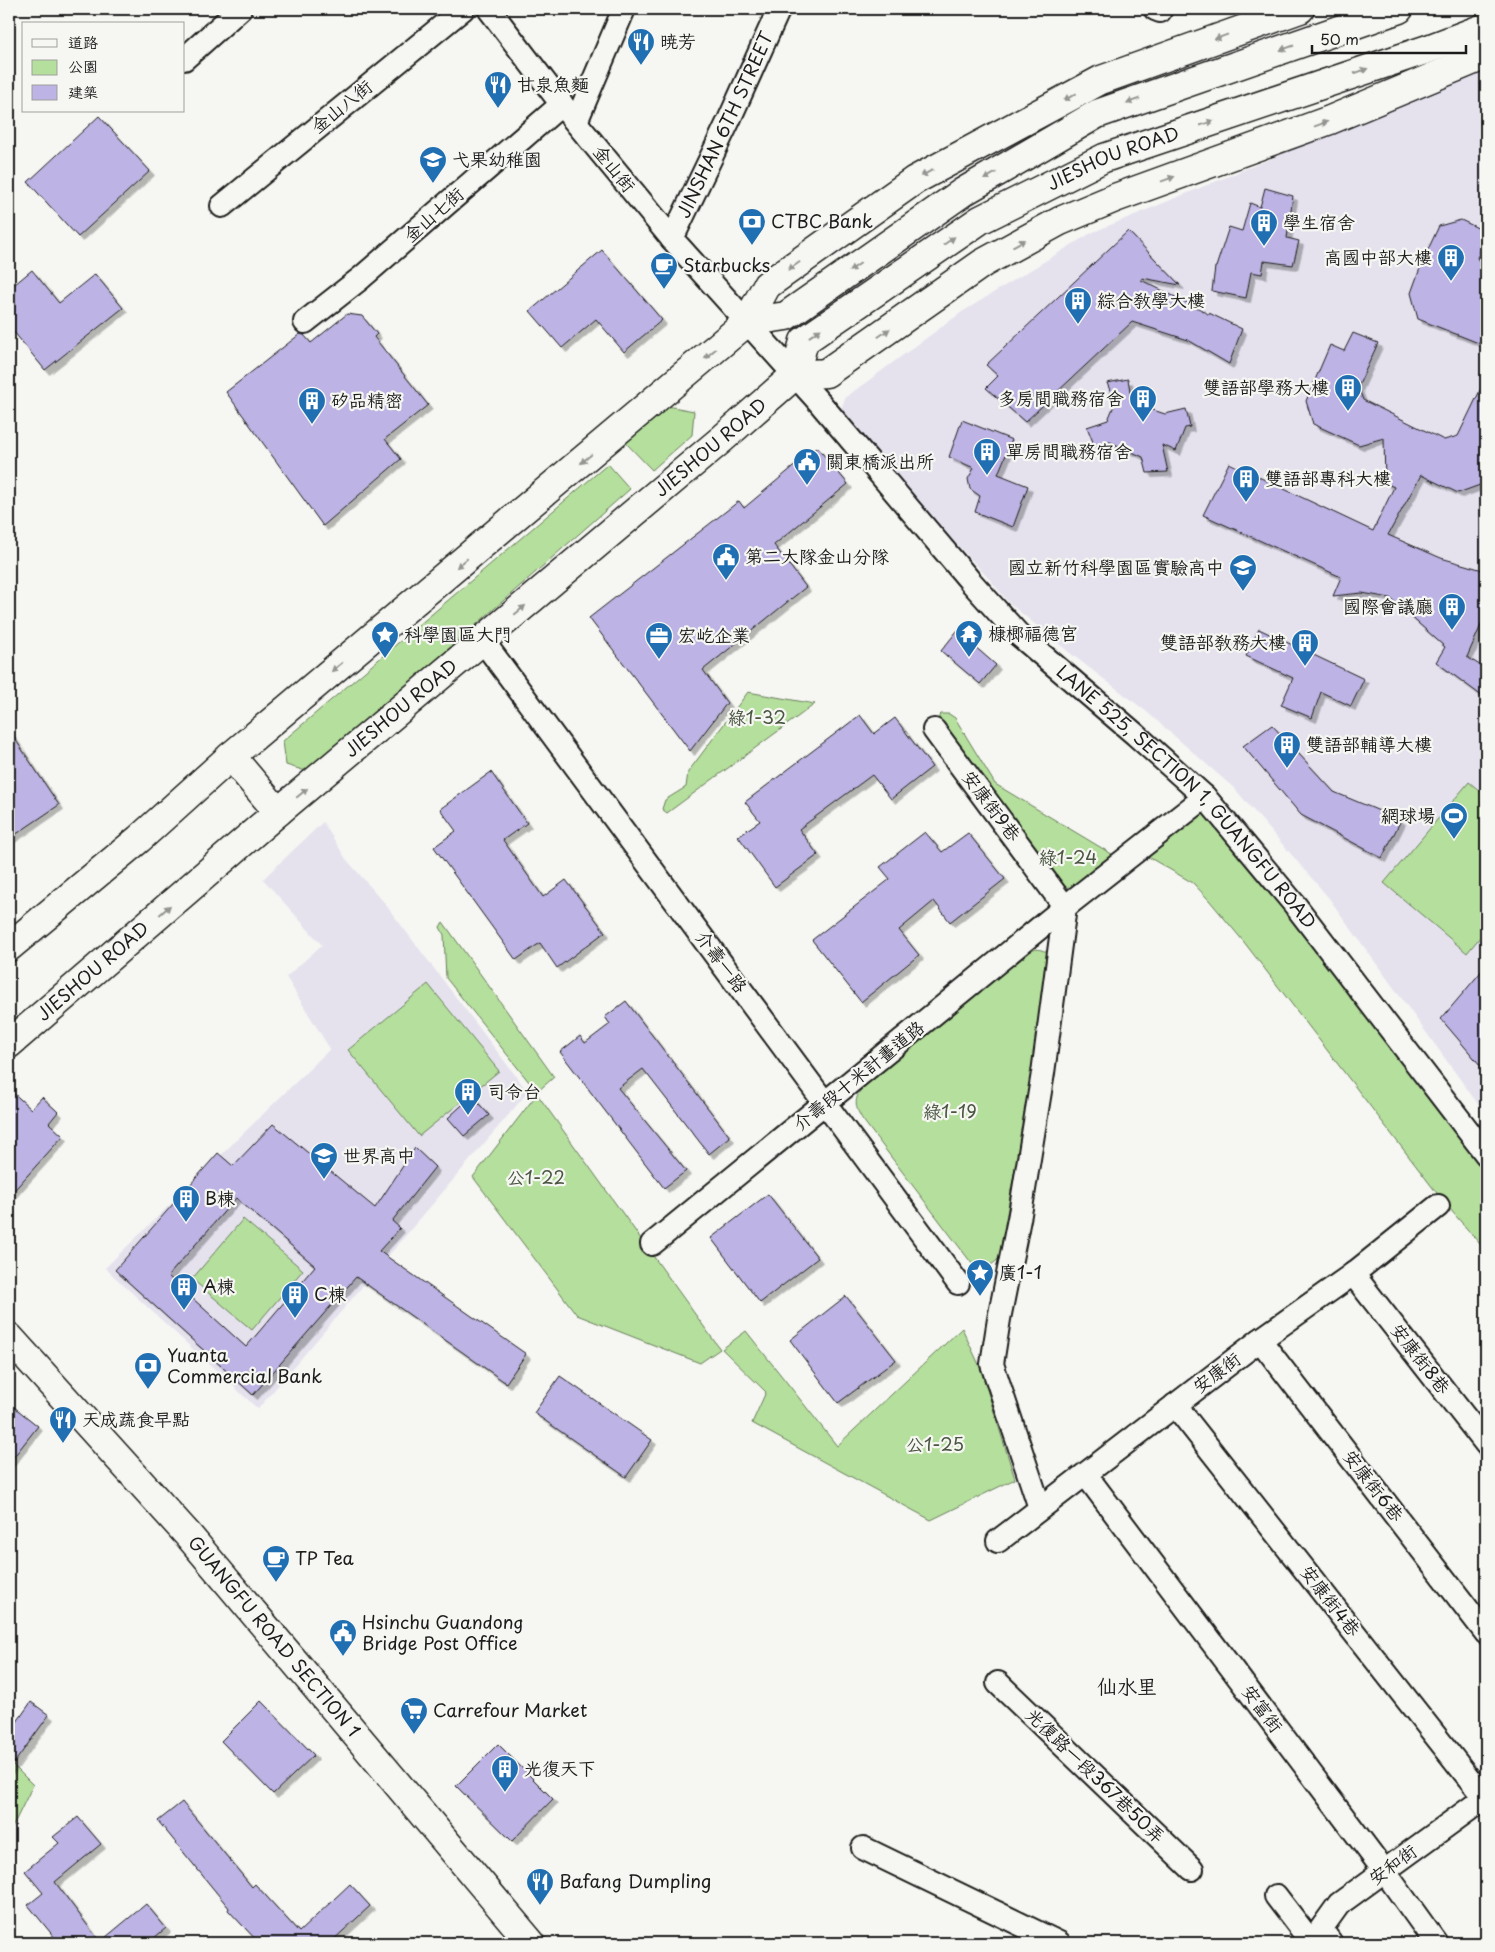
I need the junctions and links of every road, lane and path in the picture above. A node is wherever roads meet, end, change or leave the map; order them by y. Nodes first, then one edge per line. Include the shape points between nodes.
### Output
1 (240, 9) edge
2 (463, 9) edge
3 (488, 9) edge
4 (624, 9) edge
5 (779, 9) edge
6 (1300, 9) edge
7 (1399, 9) edge
8 (1486, 27) edge
9 (1486, 54) edge
10 (185, 58) edge
11 (562, 104) junction
12 (576, 122) junction
13 (222, 206) dead end
14 (672, 240) junction
15 (305, 322) dead end
16 (747, 322) junction
17 (795, 375) junction
18 (483, 642) junction
19 (934, 730) dead end
20 (231, 756) junction
21 (1205, 797) junction
22 (278, 812) junction
23 (1066, 907) junction
24 (9, 947) edge
25 (9, 1044) edge
26 (825, 1103) junction
27 (1486, 1154) edge
28 (1438, 1206) dead end
29 (652, 1244) dead end
30 (1353, 1274) junction
31 (958, 1283) dead end
32 (9, 1336) edge
33 (1260, 1340) junction
34 (1175, 1405) junction
35 (1486, 1444) edge
36 (1086, 1475) junction
37 (1040, 1508) junction
38 (998, 1542) dead end
39 (1486, 1633) edge
40 (998, 1683) dead end
41 (1486, 1798) edge
42 (863, 1848) dead end
43 (1192, 1869) dead end
44 (1384, 1872) junction
45 (1276, 1896) dead end
46 (531, 1943) edge
47 (1059, 1943) edge
48 (1312, 1943) edge
49 (1331, 1943) edge
50 (1436, 1943) edge

1 - 10 street
2 - 13 street, 金山八街
3 - 11 street, 金山街
4 - 12 street
5 - 14 street, JINSHAN 6TH STREET
6 -> 16 street via 1101,80 915,180 766,285
7 -> 16 street via 1097,114 963,192 786,316
17 -> 8 street, JIESHOU ROAD via 804,341 980,220 1104,158
17 -> 9 street, JIESHOU ROAD via 826,373 984,263 1060,221 1330,120
11 - 12 street, 金山街
11 - 15 street, 金山七街 via 361,278
12 - 14 street, 金山街
14 - 16 street, 金山街
16 - 17 street, LANE 525, SECTION 1, GUANGFU ROAD
16 -> 20 street
18 -> 17 street, JIESHOU ROAD
17 - 21 street, LANE 525, SECTION 1, GUANGFU ROAD via 964,575 1019,635
22 -> 18 street, JIESHOU ROAD
18 - 26 street, 介壽一路
19 - 23 street, 安康街9巷
20 - 22 street
20 - 24 street via 139,839
21 - 23 street, 介壽段十米計畫道路
21 - 27 street, LANE 525, SECTION 1, GUANGFU ROAD via 1295,905
25 -> 22 street, JIESHOU ROAD
23 - 26 street, 介壽段十米計畫道路
23 - 37 street via 1043,1074 992,1364
26 - 29 street, 介壽段十米計畫道路
26 - 31 street, 介壽一路
28 - 30 street, 安康街
30 - 33 street, 安康街
30 - 35 street, 安康街8巷
32 - 46 street, GUANGFU ROAD SECTION 1 via 189,1536
33 - 34 street, 安康街
33 - 39 street, 安康街6巷
34 - 36 street, 安康街
34 - 41 street, 安康街4巷
36 - 37 street, 安康街
36 - 44 street, 安富街
37 - 38 street, 安康街
40 - 43 street, 光復路一段367巷50弄
41 - 44 street, 安和街
42 - 47 street
44 - 49 street, 安和街 via 1339,1904 1330,1916 1321,1929
44 - 50 street, 安富街
45 - 48 street

